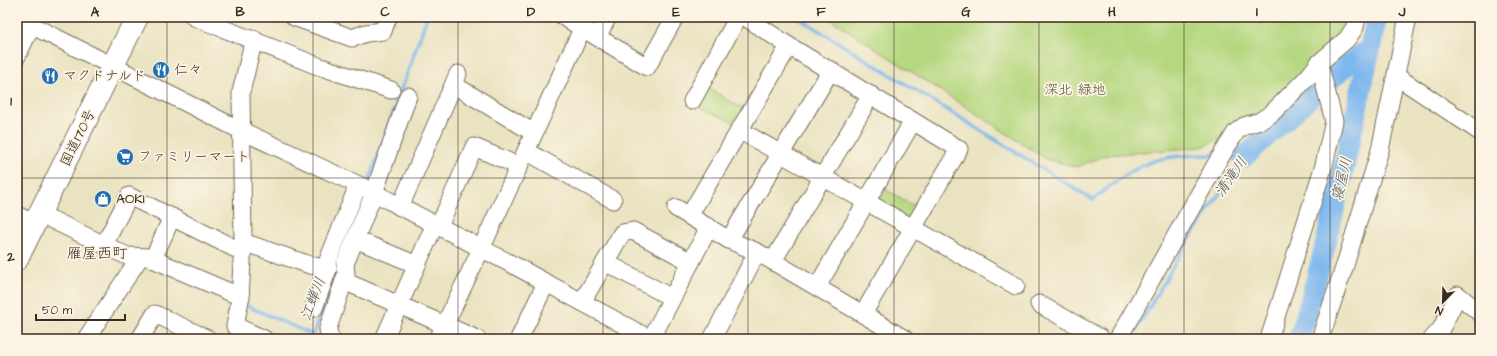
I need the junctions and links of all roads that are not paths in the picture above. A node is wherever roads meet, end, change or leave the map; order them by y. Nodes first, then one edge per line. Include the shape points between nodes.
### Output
1 (137, 17) edge
2 (194, 17) edge
3 (388, 17) edge
4 (564, 17) edge
5 (608, 17) edge
6 (675, 17) edge
7 (738, 17) edge
8 (745, 17) edge
9 (1357, 17) edge
10 (1408, 17) edge
11 (298, 18) edge
12 (32, 22) edge
13 (582, 29) junction
14 (597, 37) junction
15 (254, 39) junction
16 (789, 46) junction
17 (17, 56) edge
18 (1319, 63) junction
19 (112, 66) junction
20 (831, 70) junction
21 (1396, 76) junction
22 (391, 90) dead end
23 (871, 95) junction
24 (408, 96) dead end
25 (692, 101) dead end
26 (914, 121) junction
27 (240, 130) junction
28 (739, 130) junction
29 (1480, 132) edge
30 (534, 133) junction
31 (526, 151) junction
32 (780, 153) junction
33 (519, 166) junction
34 (823, 176) junction
35 (367, 190) junction
36 (613, 200) dead end
37 (867, 201) junction
38 (400, 207) junction
39 (172, 217) junction
40 (31, 218) edge
41 (437, 225) junction
42 (709, 228) junction
43 (912, 228) junction
44 (355, 239) junction
45 (729, 240) junction
46 (104, 245) junction
47 (243, 247) junction
48 (481, 249) junction
49 (757, 252) junction
50 (147, 258) junction
51 (17, 259) edge
52 (773, 261) junction
53 (605, 262) junction
54 (691, 262) junction
55 (417, 265) junction
56 (328, 269) junction
57 (344, 281) junction
58 (546, 283) junction
59 (1338, 284) junction
60 (1016, 286) dead end
61 (817, 287) junction
62 (241, 297) junction
63 (672, 298) junction
64 (582, 302) junction
65 (1039, 304) dead end
66 (399, 305) junction
67 (314, 308) dead end
68 (1480, 313) edge
69 (863, 314) junction
70 (441, 332) edge
71 (232, 333) edge
72 (86, 339) edge
73 (140, 339) edge
74 (208, 339) edge
75 (264, 339) edge
76 (331, 339) edge
77 (384, 339) edge
78 (477, 339) edge
79 (519, 339) edge
80 (651, 339) edge
81 (712, 339) edge
82 (906, 339) edge
83 (1102, 339) edge
84 (1118, 339) edge
85 (1269, 339) edge
86 (1320, 339) edge
87 (1328, 339) edge
88 (1432, 339) edge

1 - 19 highway, 国道170号
2 - 15 street
3 - 11 street via 383,31 352,38
4 - 13 street
5 - 14 street
6 - 14 street via 647,67
7 - 25 street
8 - 16 street
9 - 18 street via 1348,39
10 - 21 street
12 - 17 street
12 - 19 street
13 - 14 street
13 - 30 street
15 - 22 street via 318,66
15 - 27 street via 240,92
16 - 20 street
16 - 28 street
18 - 84 street via 1266,118 1244,126 1236,132
18 - 85 street via 1334,121 1324,165
19 - 27 street
19 - 40 highway, 国道170号
20 - 23 street
20 - 32 street
21 - 29 street
21 - 59 street via 1380,150
23 - 26 street
23 - 34 street
24 - 35 street
26 - 37 street
26 - 43 street via 959,149
27 - 35 street
27 - 47 street
28 - 32 street
28 - 42 street via 683,212
30 - 31 street
30 - 38 street via 456,80
31 - 33 street
31 - 36 street
32 - 34 street
32 - 45 street
33 - 41 street via 474,147
33 - 48 street
34 - 37 street
34 - 52 street
35 - 38 street
35 - 44 street
35 - 56 street via 327,263
37 - 43 street
37 - 61 street
38 - 41 street
39 - 46 street via 129,196
39 - 47 street
39 - 50 street
40 - 46 street
40 - 51 highway, 国道170号
41 - 48 street
41 - 55 street
42 - 45 street
42 - 54 street
43 - 60 street
43 - 69 street
44 - 55 street
44 - 57 street via 345,264
45 - 49 street
46 - 50 street via 127,256
47 - 56 street
47 - 62 street
48 - 58 street
48 - 70 street
49 - 52 street
49 - 81 street
50 - 62 street
50 - 72 street
52 - 61 street
53 - 54 street via 622,233 633,232
53 - 63 street
53 - 64 street
54 - 63 street
55 - 66 street
56 - 67 street
57 - 66 street
57 - 76 street via 328,328
58 - 64 street
58 - 79 street
59 - 86 street
59 - 87 street via 1337,308
61 - 69 street
62 - 71 street
63 - 80 street
64 - 80 street
65 - 83 street
66 - 70 street
66 - 77 street
68 - 88 street via 1458,295 1441,329
69 - 82 street
70 - 78 street
71 - 75 street
73 - 74 street via 156,314

